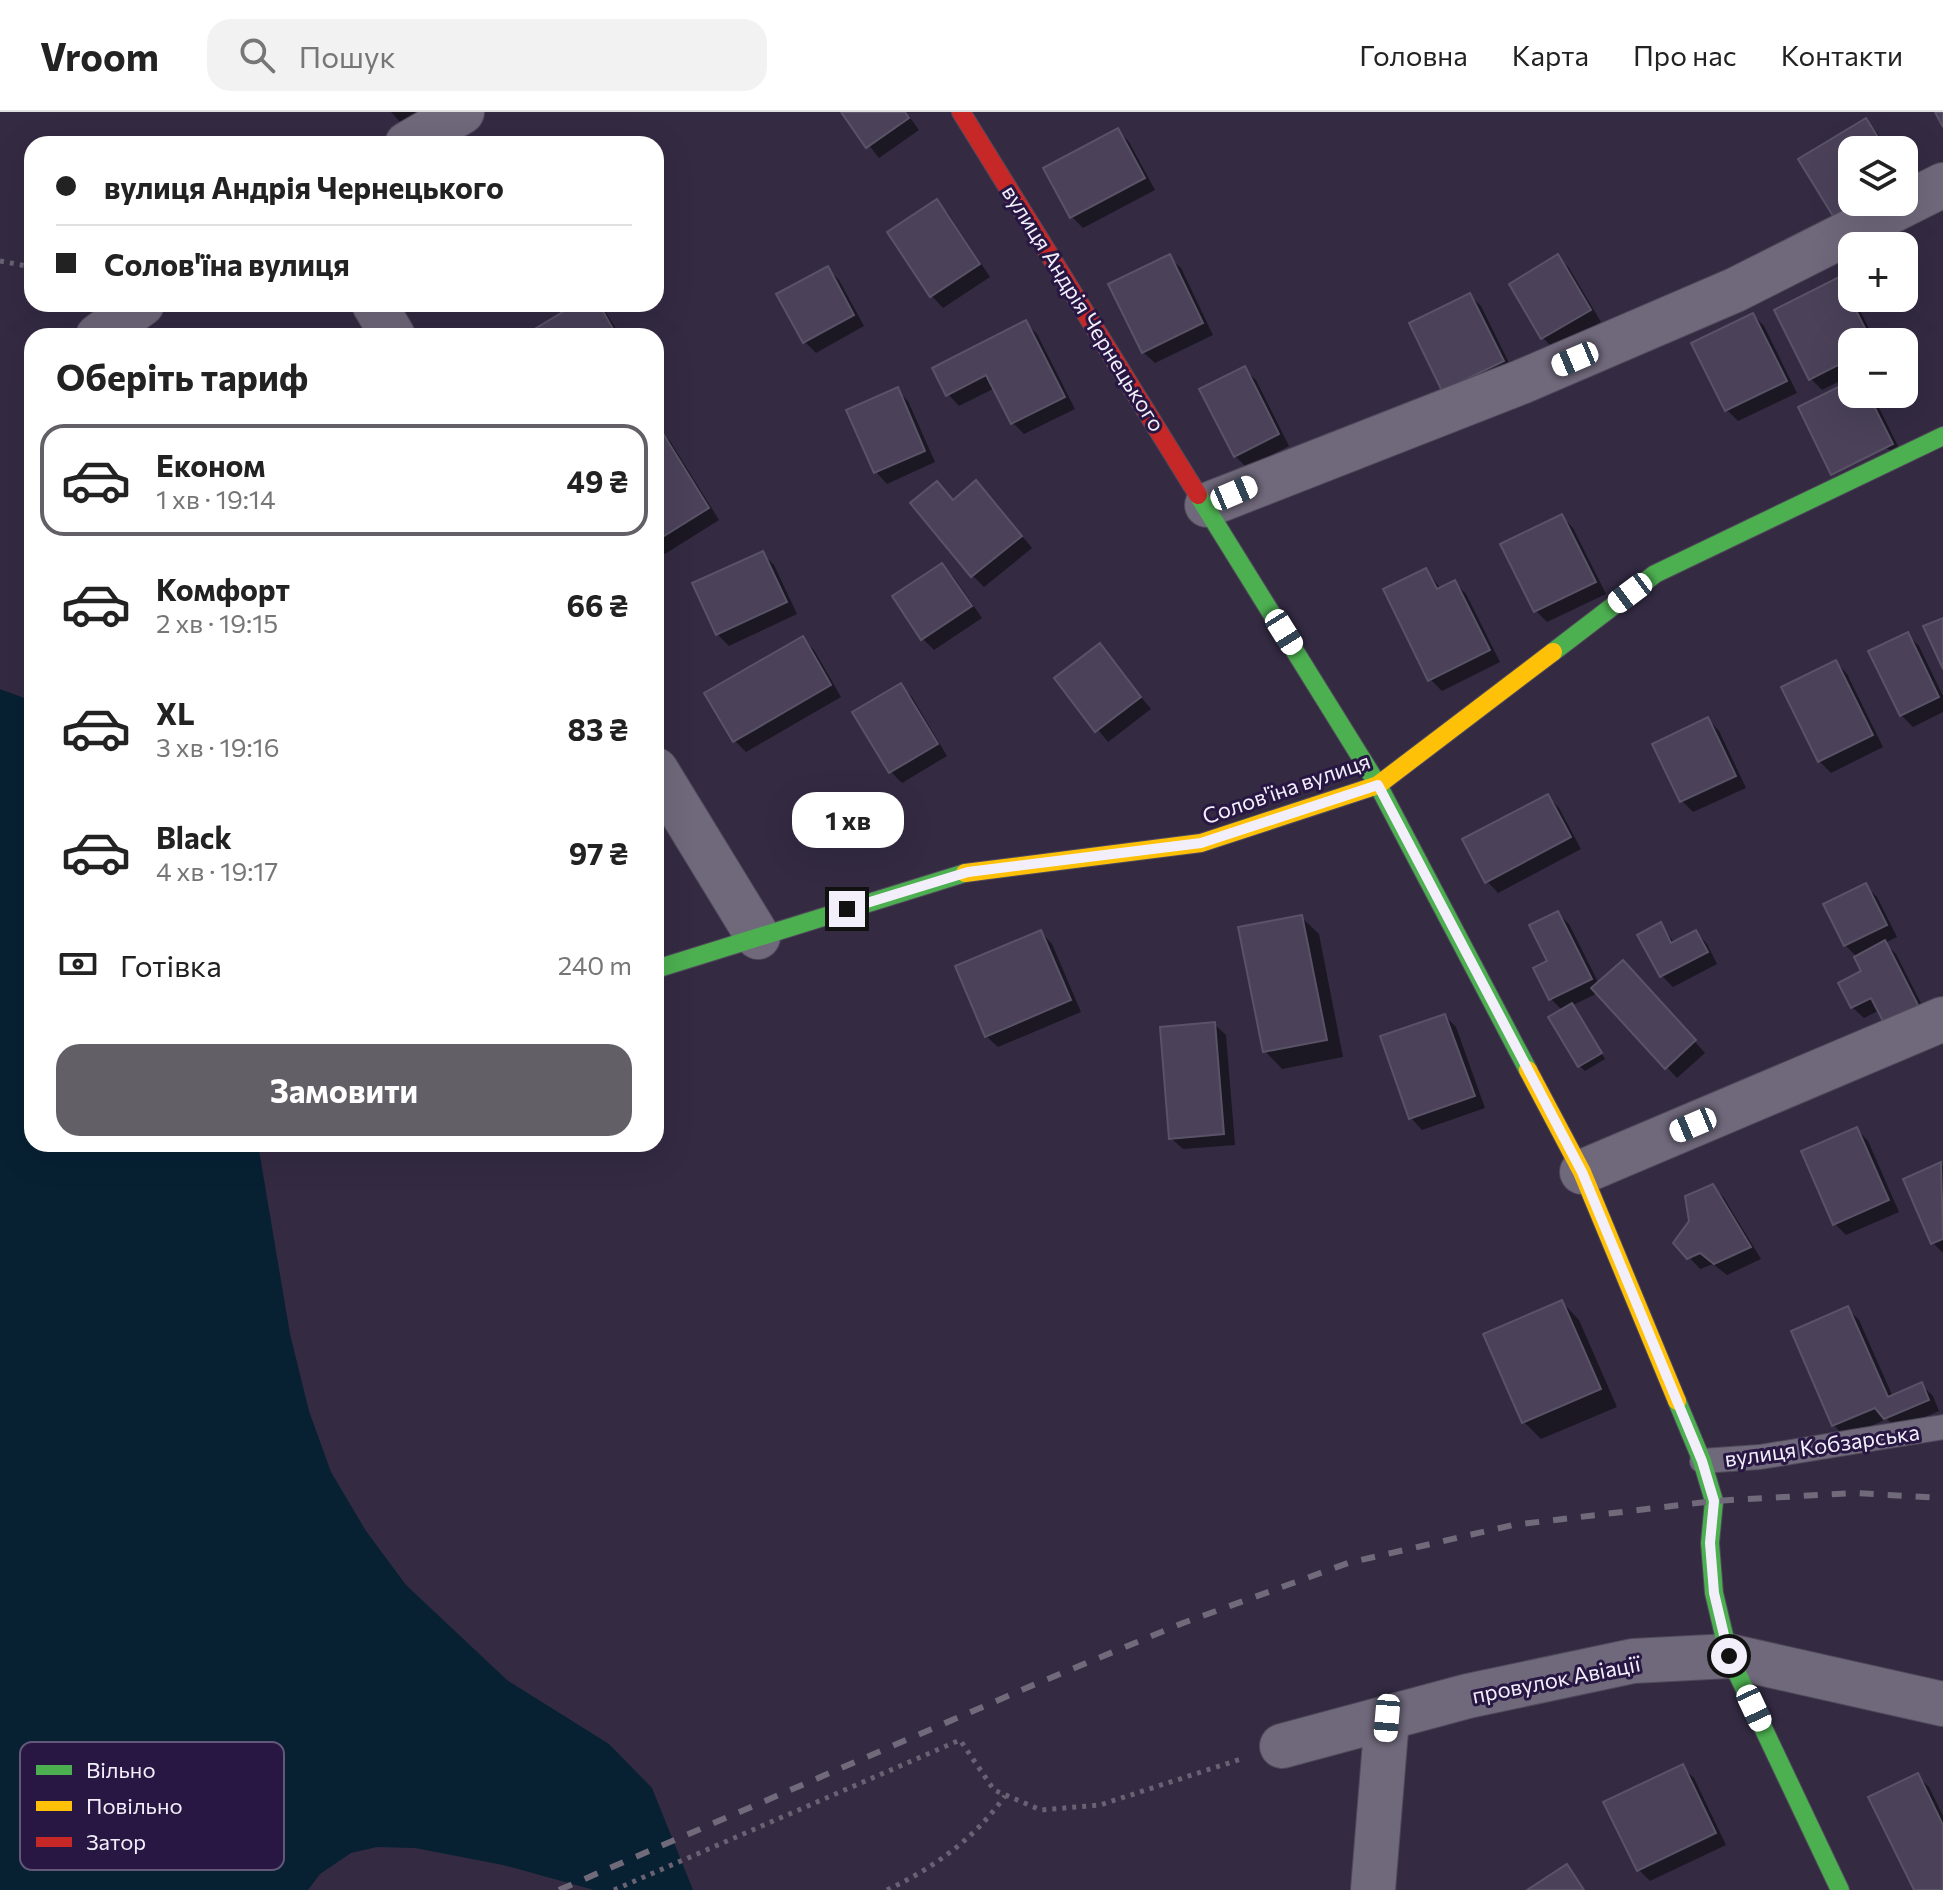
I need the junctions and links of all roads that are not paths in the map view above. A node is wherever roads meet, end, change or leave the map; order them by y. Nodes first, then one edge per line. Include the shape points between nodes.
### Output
1 (462, 112) edge
2 (961, 112) edge
3 (421, 136) edge
4 (1943, 185) edge
5 (131, 312) edge
6 (109, 328) edge
7 (1943, 436) edge
8 (1207, 505) junction
9 (664, 783) edge
10 (1378, 785) junction
11 (758, 937) junction
12 (664, 966) edge
13 (1943, 1019) edge
14 (1582, 1172) junction
15 (1943, 1427) edge
16 (1702, 1461) junction
17 (1729, 1656) junction
18 (1943, 1704) edge
19 (1387, 1718) junction
20 (1282, 1746) road end
21 (1373, 1890) edge
22 (1840, 1890) edge

1 - 3 street
2 - 8 street, вулиця Андрія Чернецького
4 - 8 street via 1735,290 1521,382
5 - 6 street
7 - 10 street, Солов'їна вулиця via 1655,574
8 - 10 street, вулиця Андрія Чернецького
9 - 11 street
10 - 11 street, Солов'їна вулиця via 1201,843 968,872
10 - 14 street, вулиця Андрія Чернецького
11 - 12 street, Солов'їна вулиця
13 - 14 street
14 - 16 street, вулиця Андрія Чернецького
15 - 16 lane, вулиця Кобзарська via 1760,1457
16 - 17 street, вулиця Андрія Чернецького via 1714,1501 1714,1593
17 - 18 street, провулок Авіації
17 - 19 street, провулок Авіації via 1633,1661
17 - 22 street, вулиця Андрія Чернецького
19 - 20 street, провулок Авіації
19 - 21 street

